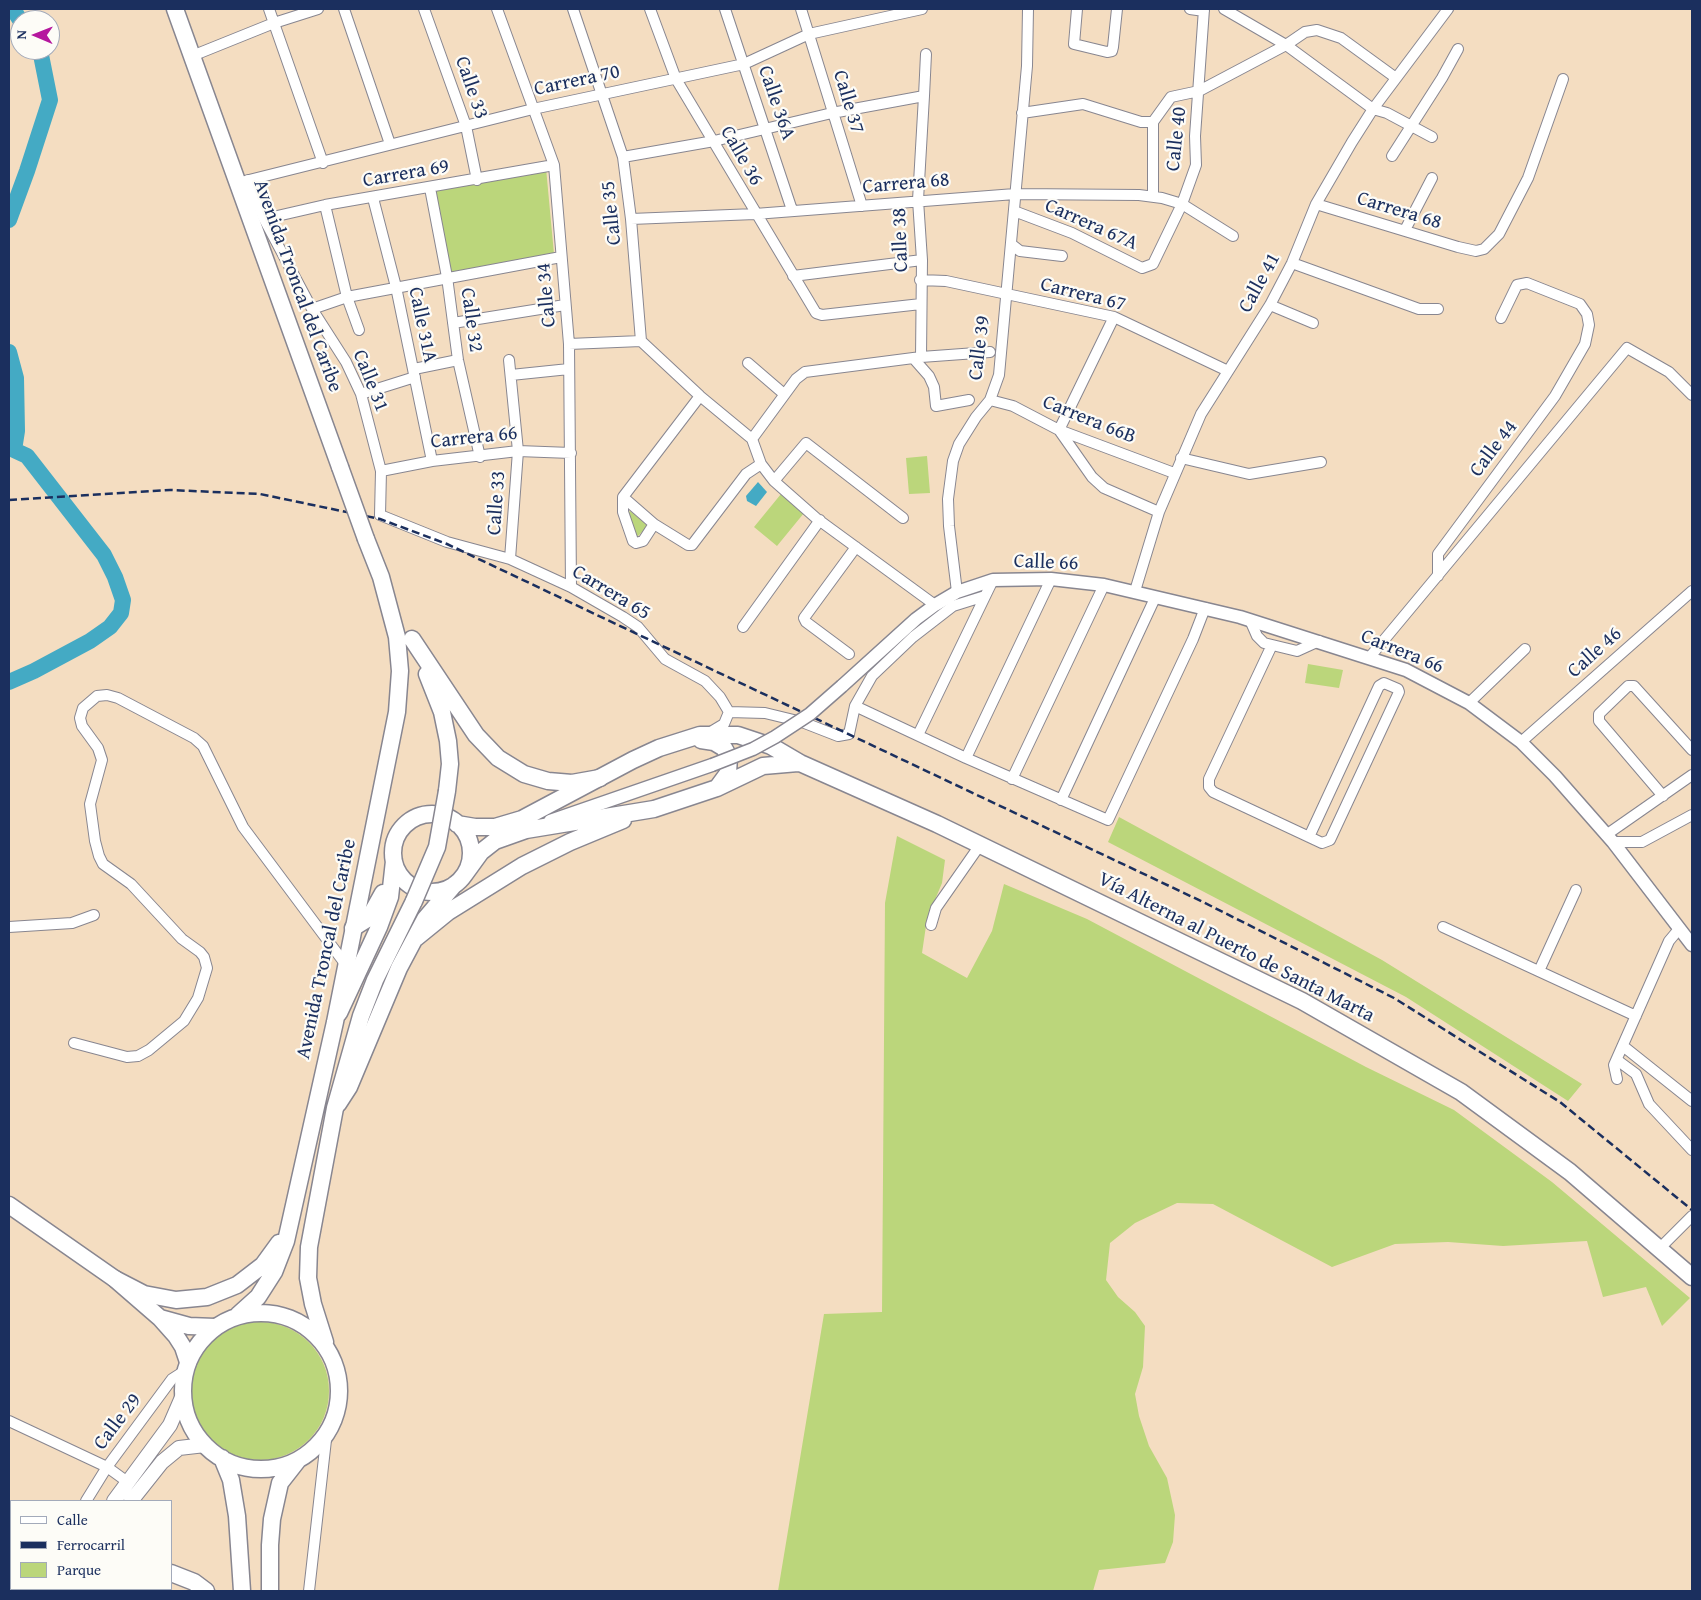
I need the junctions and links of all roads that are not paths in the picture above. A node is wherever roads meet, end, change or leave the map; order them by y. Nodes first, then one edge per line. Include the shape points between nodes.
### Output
1 (176, 9) edge
2 (269, 9) edge
3 (318, 9) edge
4 (344, 9) edge
5 (424, 9) edge
6 (497, 9) edge
7 (573, 9) edge
8 (650, 9) edge
9 (725, 9) edge
10 (801, 9) edge
11 (922, 9) edge
12 (1028, 9) edge
13 (1077, 9) edge
14 (1117, 9) edge
15 (1190, 9) edge
16 (1224, 9) edge
17 (1448, 9) edge
18 (1204, 10) edge
19 (884, 13) edge
20 (274, 23) junction
21 (810, 34) junction
22 (1286, 46) junction
23 (1458, 49) dead end
24 (926, 54) dead end
25 (192, 56) junction
26 (744, 64) junction
27 (1396, 78) junction
28 (676, 79) junction
29 (1562, 79) dead end
30 (1199, 91) junction
31 (602, 93) junction
32 (924, 96) junction
33 (533, 109) junction
34 (1373, 109) junction
35 (832, 113) junction
36 (1022, 113) junction
37 (1152, 122) junction
38 (466, 126) junction
39 (1410, 126) junction
40 (768, 130) junction
41 (1432, 137) dead end
42 (714, 141) junction
43 (390, 144) junction
44 (1392, 156) dead end
45 (623, 157) junction
46 (323, 163) junction
47 (554, 165) junction
48 (1432, 178) dead end
49 (477, 180) junction
50 (243, 181) junction
51 (430, 188) junction
52 (1015, 194) junction
53 (1153, 196) junction
54 (372, 198) junction
55 (918, 200) junction
56 (1182, 204) junction
57 (1316, 204) junction
58 (325, 205) junction
59 (862, 206) junction
60 (792, 210) junction
61 (1014, 211) junction
62 (755, 214) junction
63 (264, 219) junction
64 (631, 219) junction
65 (1405, 230) junction
66 (1233, 236) dead end
67 (1011, 244) junction
68 (1062, 256) dead end
69 (561, 257) junction
70 (922, 260) junction
71 (1292, 263) junction
72 (1153, 264) joint
73 (793, 276) junction
74 (447, 277) junction
75 (920, 280) junction
76 (396, 287) junction
77 (1005, 294) junction
78 (347, 297) junction
79 (920, 304) junction
80 (565, 305) junction
81 (1270, 305) junction
82 (312, 309) junction
83 (1438, 309) dead end
84 (1114, 317) junction
85 (1501, 318) dead end
86 (453, 323) junction
87 (1314, 323) dead end
88 (359, 330) dead end
89 (641, 341) junction
90 (569, 344) junction
91 (990, 352) dead end
92 (917, 358) junction
93 (458, 360) junction
94 (509, 360) dead end
95 (748, 362) dead end
96 (570, 369) junction
97 (1228, 371) junction
98 (414, 373) junction
99 (511, 375) junction
100 (361, 394) junction
101 (784, 394) junction
102 (1692, 395) edge
103 (700, 396) junction
104 (969, 400) dead end
105 (990, 400) junction
106 (1058, 430) junction
107 (752, 439) junction
108 (518, 451) junction
109 (571, 453) junction
110 (480, 457) junction
111 (1181, 458) junction
112 (432, 461) junction
113 (1321, 462) dead end
114 (761, 464) junction
115 (381, 471) junction
116 (1174, 473) junction
117 (774, 481) junction
118 (623, 497) junction
119 (1159, 512) junction
120 (380, 514) joint
121 (903, 518) dead end
122 (820, 520) junction
123 (654, 524) junction
124 (856, 547) junction
125 (510, 559) junction
126 (1438, 576) junction
127 (381, 577) junction
128 (1051, 579) junction
129 (993, 580) junction
130 (1104, 585) junction
131 (571, 587) junction
132 (1692, 591) edge
133 (957, 592) junction
134 (1135, 592) junction
135 (985, 596) junction
136 (1155, 598) junction
137 (935, 605) junction
138 (1205, 608) junction
139 (1250, 620) junction
140 (743, 627) dead end
141 (412, 639) junction
142 (1320, 641) junction
143 (1272, 645) junction
144 (1525, 649) dead end
145 (849, 654) dead end
146 (1369, 658) junction
147 (1470, 703) junction
148 (855, 706) junction
149 (729, 712) junction
150 (708, 733) junction
151 (918, 736) junction
152 (681, 740) junction
153 (1522, 742) junction
154 (1692, 750) edge
155 (966, 758) junction
156 (800, 763) junction
157 (1692, 775) edge
158 (600, 778) junction
159 (1012, 779) junction
160 (717, 788) junction
161 (1663, 796) junction
162 (1061, 800) junction
163 (638, 812) junction
164 (1692, 815) edge
165 (457, 824) junction
166 (524, 824) junction
167 (1310, 837) junction
168 (1609, 839) junction
169 (980, 845) junction
170 (394, 861) junction
171 (392, 878) junction
172 (460, 880) junction
173 (1576, 890) dead end
174 (94, 915) dead end
175 (930, 925) dead end
176 (1442, 926) dead end
177 (9, 927) edge
178 (353, 928) junction
179 (1679, 929) junction
180 (416, 938) junction
181 (1692, 945) edge
182 (346, 966) junction
183 (1539, 971) junction
184 (1636, 1016) junction
185 (335, 1022) junction
186 (74, 1043) dead end
187 (1623, 1046) junction
188 (1617, 1060) junction
189 (1617, 1079) dead end
190 (1692, 1102) edge
191 (335, 1108) junction
192 (1692, 1150) edge
193 (9, 1205) edge
194 (292, 1209) junction
195 (1692, 1216) edge
196 (1660, 1248) junction
197 (1692, 1277) edge
198 (115, 1279) junction
199 (238, 1315) junction
200 (160, 1318) junction
201 (215, 1327) junction
202 (328, 1351) junction
203 (187, 1366) junction
204 (183, 1395) junction
205 (9, 1422) edge
206 (327, 1432) junction
207 (205, 1446) junction
208 (222, 1458) junction
209 (298, 1460) junction
210 (107, 1467) junction
211 (129, 1483) junction
212 (87, 1500) edge
213 (115, 1500) edge
214 (132, 1500) edge
215 (172, 1573) edge
216 (206, 1591) edge
217 (242, 1591) edge
218 (270, 1591) edge
219 (309, 1591) edge

1 - 25 main road, Avenida Troncal del Caribe
2 - 20 street
3 - 20 street
4 - 43 street
5 - 38 street, Calle 33
6 - 33 street, Calle 34
7 - 31 street, Calle 35
8 - 28 street, Calle 36
9 - 26 street, Calle 36A
10 - 21 street, Calle 37
11 - 19 street, Carrera 70
12 - 36 street, Calle 39
13 - 14 street via 1074,44 1107,52 1113,47
15 - 18 street
16 - 22 street
17 - 27 street, Calle 41
18 - 30 street, Calle 40
19 - 21 street, Carrera 70
20 - 25 street
20 - 46 street
21 - 26 street, Carrera 70
21 - 35 street, Calle 37
22 - 27 street via 1305,32 1317,30 1341,38
22 - 30 street
22 - 34 street
23 - 39 street
24 - 32 street, Calle 38
25 - 50 main road, Avenida Troncal del Caribe
26 - 28 street, Carrera 70
26 - 40 street, Calle 36A
27 - 34 street, Calle 41
28 - 31 street, Carrera 70
28 - 42 street, Calle 36
29 - 65 street, Carrera 68 via 1528,178 1499,234 1478,250
30 - 37 street via 1171,97
30 - 56 street, Calle 40 via 1196,165
31 - 33 street, Carrera 70
31 - 45 street, Calle 35
32 - 35 street
32 - 55 street, Calle 38
33 - 38 street, Carrera 70
33 - 47 street, Calle 34
34 - 39 street
34 - 57 street, Calle 41
35 - 40 street
35 - 59 street, Calle 37
36 - 37 street via 1084,104 1141,122
36 - 52 street, Calle 39
37 - 53 street
38 - 43 street, Carrera 70
38 - 49 street, Calle 33
39 - 41 street
39 - 44 street
40 - 42 street
40 - 60 street, Calle 36A
42 - 45 street
42 - 62 street, Calle 36
43 - 46 street, Carrera 70
45 - 64 street, Calle 35
46 - 50 street, Carrera 70
47 - 49 street, Carrera 69
47 - 69 street, Calle 34
48 - 65 street
49 - 51 street, Carrera 69
50 - 63 street, Calle 31
50 - 127 main road, Avenida Troncal del Caribe, bridge via 340,467
51 - 54 street, Carrera 69
51 - 74 street, Calle 32
52 - 53 street, Carrera 68
52 - 55 street, Carrera 68
52 - 61 street, Calle 39
53 - 56 street, Carrera 68
54 - 58 street, Carrera 69
54 - 76 street, Calle 31A
55 - 59 street, Carrera 68
55 - 70 street, Calle 38
56 - 66 street, Carrera 68
56 - 72 street, Calle 40
57 - 65 street, Carrera 68
57 - 71 street, Calle 41
58 - 63 street, Carrera 69
58 - 78 street, Calle 31
59 - 60 street, Carrera 68
60 - 62 street, Carrera 68
61 - 67 street, Calle 39
61 - 72 street, Carrera 67A via 1072,233 1142,268
62 - 64 street, Carrera 68
62 - 73 street, Calle 36
63 - 82 street, Calle 31
64 - 89 street, Calle 35
67 - 68 street, Carrera 67A via 1020,251
67 - 77 street, Calle 39
69 - 74 street
69 - 80 street, Calle 34
70 - 73 street
70 - 75 street, Calle 38
71 - 81 street, Calle 41
71 - 83 street via 1418,309
73 - 79 street, Calle 36 via 816,313 822,315
74 - 76 street
74 - 86 street, Calle 32
75 - 77 street, Carrera 67 via 946,281
75 - 79 street, Calle 38
76 - 78 street
76 - 98 street, Calle 31A
77 - 84 street, Carrera 67
77 - 105 street, Calle 39 via 999,375
78 - 82 street
78 - 88 street, Calle 31
79 - 92 street, Calle 38
80 - 86 street
80 - 90 street, Calle 34
81 - 87 street
81 - 97 street, Calle 41
82 - 100 street, Calle 31 via 346,362
84 - 97 street, Carrera 67
84 - 106 street
85 - 126 street, Calle 44 via 1517,285 1527,283 1580,304 1587,314 1585,344 1555,396 1438,554
86 - 93 street, Calle 32
89 - 90 street
89 - 103 street
90 - 96 street, Calle 34
91 - 92 street
92 - 101 street via 811,369 800,375
92 - 104 street via 934,387 936,406
93 - 98 street
93 - 110 street, Calle 32
94 - 99 street, Calle 33
95 - 101 street
96 - 99 street
96 - 109 street, Calle 34
97 - 111 street, Calle 41 via 1201,414
98 - 100 street
98 - 112 street, Calle 31A
99 - 108 street, Calle 33
100 - 115 street, Calle 31
101 - 107 street
102 - 126 street via 1670,372 1628,348
103 - 107 street
103 - 118 street
105 - 106 street, Carrera 66B via 1013,406
105 - 133 street, Calle 39 via 959,444 953,461 948,499
106 - 116 street, Carrera 66B
106 - 119 street via 1092,477 1104,488
107 - 114 street
108 - 109 street, Carrera 66
108 - 110 street, Carrera 66
108 - 125 street, Calle 33
109 - 131 street, Calle 34
110 - 112 street, Carrera 66
111 - 113 street via 1249,474
111 - 116 street, Calle 41
112 - 115 street, Carrera 66
114 - 117 street
114 - 123 street via 746,474 696,543 688,545
115 - 120 street, Calle 31
116 - 119 street, Calle 41
117 - 121 street via 806,443
117 - 122 street
118 - 123 street
118 - 123 street via 623,512 633,541 643,540
119 - 134 street, Calle 41
120 - 125 street, Carrera 65 via 447,542
122 - 124 street
122 - 140 street
124 - 137 street
124 - 145 street via 804,618
125 - 131 street, Carrera 65
126 - 146 street
127 - 141 main road, Avenida Troncal del Caribe
127 - 178 main road, Avenida Troncal del Caribe via 397,637 399,692
128 - 129 street, Calle 66
128 - 130 street, Calle 66
128 - 155 street
129 - 133 street, Calle 66
129 - 135 street
130 - 134 street, Calle 66
130 - 159 street
131 - 149 street, Carrera 65 via 638,627 665,659 705,681
132 - 153 street, Calle 46
133 - 137 street
134 - 136 street, Carrera 66
135 - 148 street via 953,606 913,637 872,676
135 - 151 street
136 - 138 street, Carrera 66
136 - 162 street
137 - 166 street, bridge via 810,714 753,749 582,809
138 - 139 street, Carrera 66
138 - 162 street via 1194,639 1108,820
139 - 142 street, Carrera 66
139 - 143 street via 1260,640
141 - 158 main road via 476,735 498,758 524,774 548,782 572,783
141 - 191 main road, Avenida Troncal del Caribe, bridge via 442,712 449,756 448,791 437,847 375,980 361,1016
142 - 143 street via 1297,651
142 - 146 street, Carrera 66
143 - 167 street via 1209,787 1213,792
144 - 147 street
146 - 147 street, Carrera 66 via 1406,670
147 - 153 street, Carrera 66
148 - 149 street via 849,734 844,736 766,713
148 - 151 street
149 - 150 street via 724,724
150 - 152 main road, Vía Alterna al Puerto de Santa Marta
150 - 156 main road, Vía Alterna al Puerto de Santa Marta via 738,735 771,746
151 - 155 street
152 - 158 main road, Vía Alterna al Puerto de Santa Marta
152 - 160 main road via 707,740 724,748 730,766
153 - 168 street, Carrera 66
154 - 161 street via 1634,686 1628,686 1599,714 1599,721
155 - 159 street
156 - 160 main road, Vía Alterna al Puerto de Santa Marta via 763,766
156 - 169 main road, Vía Alterna al Puerto de Santa Marta
157 - 161 street
158 - 166 main road, Vía Alterna al Puerto de Santa Marta
159 - 162 street
160 - 163 main road, Vía Alterna al Puerto de Santa Marta
161 - 168 street
163 - 166 main road, Vía Alterna al Puerto de Santa Marta
163 - 180 main road via 522,866 448,912
164 - 168 street via 1642,842
165 - 166 main road, Vía Alterna al Puerto de Santa Marta via 495,827
165 - 170 main road via 435,815 412,820 397,838
165 - 172 main road via 470,847 469,864
166 - 172 main road, Vía Alterna al Puerto de Santa Marta via 481,852
167 - 167 street via 1379,686 1384,683 1398,689 1399,695 1330,840 1322,843
168 - 179 street, Carrera 66
169 - 175 street via 936,908
169 - 196 main road, Vía Alterna al Puerto de Santa Marta via 1302,1001 1461,1092 1570,1172
170 - 171 main road
170 - 172 main road via 407,883 418,890 443,891
171 - 178 main road via 369,918
171 - 185 main road via 390,897 379,927
172 - 180 main road, Vía Alterna al Puerto de Santa Marta via 425,919
173 - 183 street
174 - 177 street via 72,923
176 - 183 street
178 - 182 main road, Avenida Troncal del Caribe
179 - 181 street, Carrera 66
179 - 184 street via 1669,942
180 - 191 main road, Vía Alterna al Puerto de Santa Marta via 386,995 349,1087
182 - 185 main road, Avenida Troncal del Caribe
182 - 186 street via 243,828 203,746 194,738 118,698 97,696 83,708 80,718 102,760 90,804 99,856 103,864 131,884 182,939 200,952 207,968 198,998 184,1021 149,1050 127,1057
183 - 184 street
184 - 187 street
185 - 194 main road, Avenida Troncal del Caribe
187 - 188 street
187 - 190 street
188 - 189 street via 1614,1065
188 - 192 street via 1636,1074 1649,1104
191 - 202 main road, Avenida Troncal del Caribe via 309,1247 308,1278
193 - 198 main road
194 - 198 main road via 282,1239 263,1266 238,1285 208,1297 176,1300 144,1294
194 - 199 main road, Avenida Troncal del Caribe via 286,1241 274,1272 258,1297
195 - 196 street
196 - 197 main road, Vía Alterna al Puerto de Santa Marta
198 - 200 main road
199 - 201 main road
199 - 202 main road via 264,1312 289,1317 312,1331
200 - 201 main road via 189,1326
200 - 203 main road via 183,1347
201 - 203 main road via 199,1343
202 - 206 main road via 335,1366 338,1400
203 - 204 main road
203 - 210 street, Calle 29 via 172,1379
204 - 207 main road via 190,1422
204 - 211 main road via 170,1425
205 - 210 street
206 - 209 main road
206 - 219 street
207 - 208 main road
207 - 214 main road via 178,1448 162,1462
208 - 209 main road via 237,1465 268,1469
208 - 217 main road via 231,1480 237,1516
209 - 218 main road via 280,1483 272,1519
210 - 211 street
210 - 212 street, Calle 29
211 - 213 main road
215 - 216 main road

